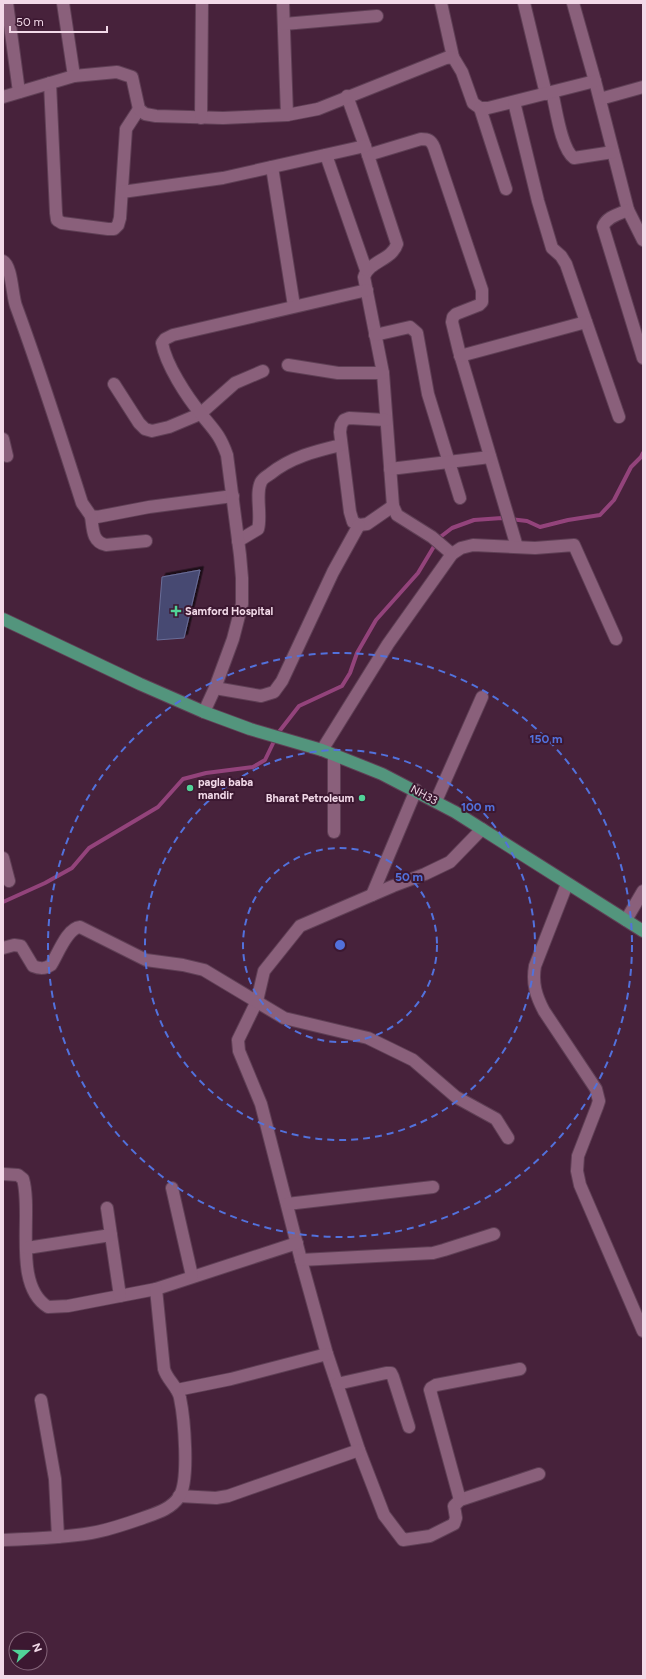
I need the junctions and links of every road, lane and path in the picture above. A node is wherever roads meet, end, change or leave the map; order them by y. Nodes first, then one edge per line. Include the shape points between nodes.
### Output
1 (7, 3) edge
2 (63, 3) edge
3 (202, 3) edge
4 (283, 3) edge
5 (441, 3) edge
6 (524, 3) edge
7 (574, 3) edge
8 (377, 16) dead end
9 (284, 24) junction
10 (454, 57) junction
11 (74, 76) junction
12 (595, 81) junction
13 (50, 83) junction
14 (643, 87) edge
15 (19, 92) junction
16 (549, 93) junction
17 (347, 96) junction
18 (3, 97) edge
19 (600, 99) junction
20 (514, 102) junction
21 (139, 108) junction
22 (480, 108) junction
23 (287, 115) junction
24 (201, 118) junction
25 (367, 150) junction
26 (613, 152) junction
27 (326, 155) junction
28 (272, 167) junction
29 (506, 188) dead end
30 (122, 192) junction
31 (628, 210) junction
32 (642, 237) edge
33 (3, 261) edge
34 (366, 270) junction
35 (367, 290) junction
36 (294, 306) junction
37 (586, 322) junction
38 (375, 335) junction
39 (460, 356) junction
40 (643, 358) edge
41 (288, 364) dead end
42 (263, 371) dead end
43 (383, 373) junction
44 (114, 384) dead end
45 (200, 414) junction
46 (619, 417) dead end
47 (386, 420) junction
48 (3, 439) edge
49 (341, 445) junction
50 (7, 456) dead end
51 (490, 457) junction
52 (449, 462) junction
53 (390, 469) junction
54 (233, 496) junction
55 (460, 498) dead end
56 (393, 506) junction
57 (91, 516) junction
58 (359, 525) junction
59 (146, 541) dead end
60 (238, 541) junction
61 (517, 547) junction
62 (449, 550) junction
63 (3, 619) edge
64 (616, 639) dead end
65 (215, 688) junction
66 (482, 697) dead end
67 (204, 712) junction
68 (322, 750) junction
69 (334, 755) junction
70 (416, 790) junction
71 (436, 801) junction
72 (482, 829) junction
73 (334, 832) dead end
74 (3, 858) edge
75 (9, 881) dead end
76 (567, 884) junction
77 (643, 890) edge
78 (372, 895) junction
79 (626, 920) junction
80 (643, 931) edge
81 (3, 948) edge
82 (257, 1001) junction
83 (508, 1138) dead end
84 (3, 1174) edge
85 (434, 1187) dead end
86 (172, 1188) dead end
87 (287, 1204) junction
88 (106, 1208) dead end
89 (494, 1234) dead end
90 (111, 1235) junction
91 (297, 1243) junction
92 (27, 1248) junction
93 (301, 1260) junction
94 (192, 1276) junction
95 (156, 1289) junction
96 (120, 1296) junction
97 (643, 1331) edge
98 (327, 1354) junction
99 (520, 1369) dead end
100 (337, 1384) junction
101 (177, 1390) junction
102 (41, 1400) dead end
103 (409, 1427) dead end
104 (359, 1450) junction
105 (539, 1474) dead end
106 (179, 1496) junction
107 (460, 1500) junction
108 (58, 1537) junction
109 (3, 1540) edge

1 - 15 street
2 - 11 street
3 - 24 street
4 - 9 street
5 - 10 street
6 - 16 street
7 - 12 street
8 - 9 street
9 - 23 street
10 - 17 street
10 - 22 street via 473,103
11 - 13 street
11 - 21 street via 117,72 132,77
12 - 16 street
12 - 19 street
13 - 15 street
13 - 30 street via 57,220 69,225 114,229 120,218
14 - 19 street
15 - 18 street
16 - 20 street
16 - 26 street via 570,155 574,158
17 - 23 street via 318,109
17 - 25 street
19 - 26 street
20 - 22 street
20 - 37 street via 552,248 566,264
21 - 24 street via 145,114 156,116
21 - 30 street via 126,129
22 - 29 street
23 - 24 street
25 - 27 street
25 - 34 street via 397,244 392,252
25 - 39 street via 421,139 428,139 434,147 483,295 479,305 453,317
26 - 31 street
27 - 28 street
27 - 34 street
28 - 30 street via 223,178
28 - 36 street
31 - 32 street
31 - 40 street via 610,218 603,227
33 - 57 street via 9,268 14,301 82,503
34 - 35 street via 364,277
35 - 36 street
35 - 38 street
36 - 45 street via 165,339 162,343 163,351 181,386
37 - 39 street
37 - 46 street
38 - 43 street
38 - 52 street via 410,327 416,333 428,394
39 - 51 street
41 - 43 street via 338,374
42 - 45 street via 235,383
43 - 47 street
44 - 45 street via 139,423 152,432
45 - 54 street via 222,440 227,455
47 - 49 street via 344,420 340,432
47 - 53 street
48 - 50 street
49 - 58 street via 350,512 353,522
49 - 60 street via 308,453 272,472 261,481 258,529
51 - 52 street
51 - 61 street
52 - 53 street
52 - 55 street
53 - 56 street
54 - 57 street via 149,507 97,518
54 - 60 street
56 - 58 street via 367,524
56 - 62 street via 397,515
57 - 59 street via 94,535 100,544
58 - 65 street via 333,572 282,681 274,692 261,696
60 - 65 street via 242,604 233,639
61 - 62 street via 473,545
61 - 64 street via 574,545
62 - 68 street
63 - 67 main road, NH33
65 - 67 street
66 - 71 street
67 - 68 main road, NH33 via 268,735
68 - 69 main road, NH33
69 - 70 main road, NH33
69 - 73 street
70 - 71 main road, NH33
70 - 78 street
71 - 72 main road, NH33
72 - 76 main road, NH33
72 - 78 street via 450,862
74 - 75 street
76 - 79 main road, NH33
76 - 97 street via 535,966 534,987 544,1011 596,1089 599,1101 578,1156 577,1171 580,1185
77 - 79 street
78 - 82 street via 300,926 264,971
79 - 80 main road, NH33
81 - 82 street via 21,946 33,966 46,968 51,965 70,931 80,927 146,960 204,970
82 - 83 street via 284,1018 368,1038 413,1060 456,1097 496,1119
82 - 87 street via 238,1040 238,1051 261,1104
84 - 92 street via 18,1175 23,1179
85 - 87 street
86 - 94 street
87 - 91 street
88 - 90 street
89 - 93 street via 433,1252
90 - 92 street
90 - 96 street
91 - 93 street
91 - 94 street
92 - 96 street via 29,1281 42,1303 48,1307 68,1306
93 - 98 street
94 - 95 street
95 - 96 street
95 - 101 street via 164,1369
98 - 100 street
98 - 101 street
99 - 107 street via 436,1385 430,1390
100 - 103 street via 391,1373
100 - 104 street
101 - 106 street via 185,1451 183,1487
102 - 108 street via 55,1479
104 - 106 street via 228,1496
104 - 107 street via 384,1515 403,1540 430,1536 452,1526 455,1522 454,1506
105 - 107 street
106 - 108 street via 171,1506 158,1513 123,1525 92,1533
108 - 109 street

